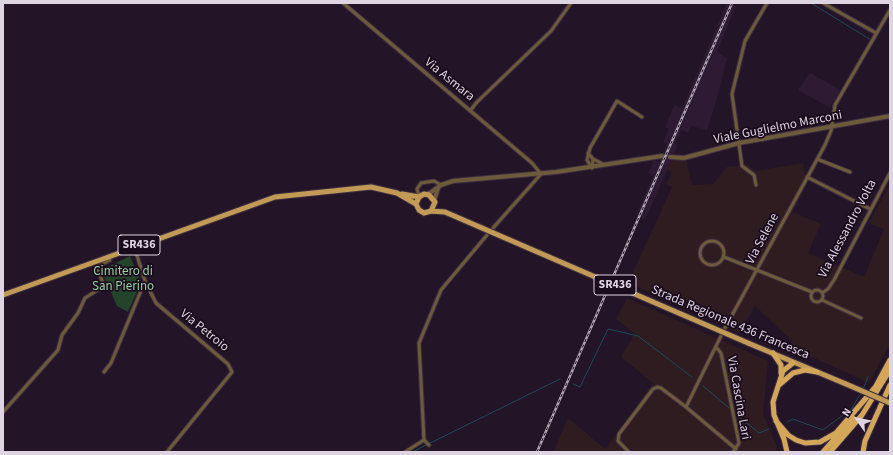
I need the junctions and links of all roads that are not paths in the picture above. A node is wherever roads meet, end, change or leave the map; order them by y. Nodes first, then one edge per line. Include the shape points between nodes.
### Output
1 (343, 3) edge
2 (571, 3) edge
3 (767, 3) edge
4 (823, 3) edge
5 (890, 10) edge
6 (876, 33) junction
7 (470, 111) junction
8 (642, 116) dead end
9 (889, 117) edge
10 (832, 127) junction
11 (739, 143) junction
12 (588, 154) junction
13 (662, 156) dead end
14 (670, 157) dead end
15 (593, 159) junction
16 (817, 159) junction
17 (587, 160) junction
18 (607, 165) junction
19 (585, 168) junction
20 (592, 168) junction
21 (850, 172) dead end
22 (890, 173) edge
23 (541, 174) junction
24 (807, 177) junction
25 (756, 185) dead end
26 (440, 186) junction
27 (397, 193) junction
28 (422, 195) junction
29 (435, 202) junction
30 (416, 204) junction
31 (870, 209) junction
32 (431, 211) junction
33 (452, 215) junction
34 (493, 228) dead end
35 (487, 235) dead end
36 (134, 246) junction
37 (108, 256) junction
38 (724, 257) junction
39 (758, 271) junction
40 (145, 280) junction
41 (812, 292) junction
42 (822, 293) junction
43 (3, 295) edge
44 (822, 300) junction
45 (861, 318) dead end
46 (726, 328) dead end
47 (722, 336) dead end
48 (716, 347) junction
49 (773, 353) junction
50 (890, 360) edge
51 (794, 363) junction
52 (890, 370) edge
53 (104, 372) dead end
54 (817, 372) junction
55 (790, 375) junction
56 (781, 376) junction
57 (878, 384) junction
58 (890, 385) edge
59 (777, 387) junction
60 (890, 403) edge
61 (686, 407) junction
62 (3, 412) edge
63 (776, 421) junction
64 (623, 447) junction
65 (736, 448) junction
66 (167, 452) edge
67 (405, 452) edge
68 (621, 452) edge
69 (630, 452) edge
70 (733, 452) edge
71 (787, 452) edge
72 (823, 452) edge
73 (830, 452) edge
74 (863, 452) edge

1 - 7 street, Via Asmara
2 - 7 street via 551,31
3 - 11 street via 743,47 732,94
4 - 6 street
5 - 6 street, Via Selene
6 - 10 street, Via Selene via 835,105
7 - 23 street, Via Asmara via 532,163
8 - 12 street via 617,101
9 - 10 street, Viale Guglielmo Marconi
10 - 11 street, Viale Guglielmo Marconi
10 - 16 street, Via Selene
11 - 14 street, Viale Guglielmo Marconi via 684,158
11 - 25 street via 742,166 754,175
12 - 15 street
12 - 17 street
13 - 18 street
15 - 18 street
15 - 20 street
16 - 21 street
16 - 24 street, Via Selene
17 - 19 street
17 - 20 street
18 - 20 street
19 - 20 street
19 - 23 street
22 - 31 street, Via Alessandro Volta
23 - 26 street via 453,180
23 - 34 street
24 - 31 street
24 - 39 street, Via Selene
26 - 28 street
26 - 28 street via 434,181 421,183 417,190
26 - 29 street via 435,195
27 - 28 main road, Strada Regionale 436 Francesca / SR436
27 - 30 main road, Strada Regionale 436 Francesca / SR436
27 - 36 main road, Strada Regionale 436 Francesca / SR436 via 371,187 276,196
28 - 29 main road, Strada Regionale 436 Francesca / SR436 via 431,196
28 - 30 main road
29 - 32 main road
29 - 33 main road, Strada Regionale 436 Francesca / SR436
30 - 32 main road, Strada Regionale 436 Francesca / SR436 via 421,212
31 - 42 street, Via Alessandro Volta via 834,280
32 - 33 main road, Strada Regionale 436 Francesca / SR436
33 - 49 main road, Strada Regionale 436 Francesca / SR436, bridge
35 - 67 street via 441,290 419,343 426,442
36 - 37 main road, Strada Regionale 436 Francesca / SR436
36 - 40 street, Via Petroio
37 - 43 main road, Strada Regionale 436 Francesca / SR436
37 - 62 street via 110,260 97,267 104,286 85,298 62,335 58,350
38 - 38 street via 722,245 715,241 707,242 701,248 700,256 708,264 715,264
38 - 39 street, Via Alessandro Volta
39 - 41 street, Via Alessandro Volta
39 - 46 street, Via Selene
40 - 53 street via 111,363
40 - 66 street, Via Petroio via 156,304 228,364 232,372
41 - 42 street, Via Alessandro Volta via 818,290
41 - 44 street, Via Alessandro Volta via 812,301
42 - 44 street, Via Alessandro Volta
44 - 45 street, Via Alessandro Volta
47 - 48 street
48 - 61 street
48 - 65 street, Via Cascina Lari via 721,353 739,443
49 - 51 main road, Strada Regionale 436 Francesca / SR436
49 - 56 highway via 781,365
50 - 57 highway
51 - 54 main road, Strada Regionale 436 Francesca / SR436
51 - 55 highway
51 - 56 highway via 784,369
52 - 73 highway via 862,415
54 - 55 highway via 803,370
54 - 60 main road, Strada Regionale 436 Francesca / SR436, bridge
55 - 59 highway
56 - 59 highway
57 - 63 highway via 836,433 820,442 805,443 796,440
57 - 72 highway via 848,425
58 - 74 highway via 865,441
59 - 63 highway via 772,405
61 - 64 street via 661,388 653,389 619,434 618,442
61 - 65 street
63 - 71 highway
64 - 68 street
64 - 69 street
65 - 70 street, Via Cascina Lari

